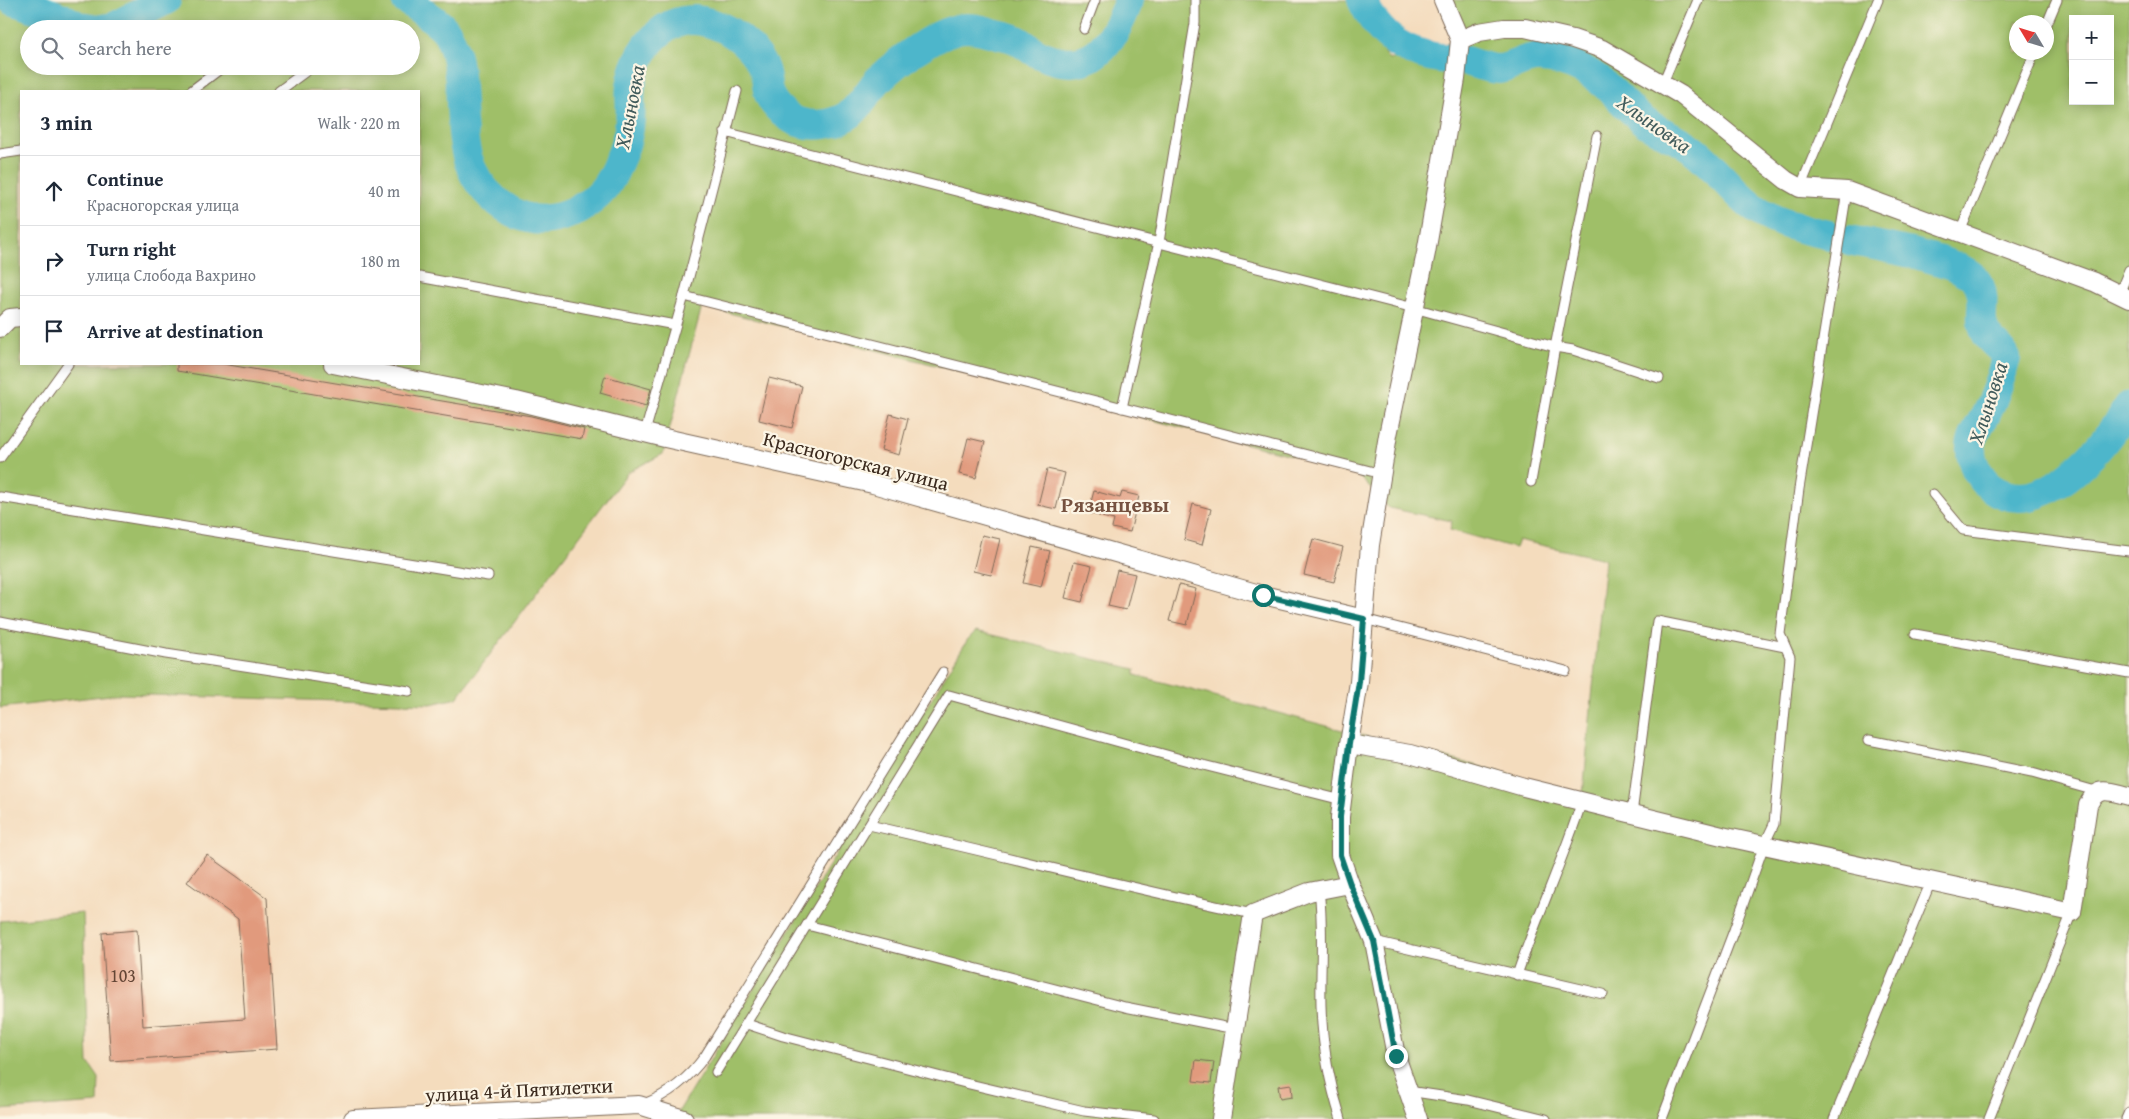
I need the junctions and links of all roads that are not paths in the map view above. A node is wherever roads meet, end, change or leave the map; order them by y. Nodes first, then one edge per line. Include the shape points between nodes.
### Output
1 (1095, 0) edge
2 (1195, 0) edge
3 (1443, 0) edge
4 (1698, 0) edge
5 (1878, 0) edge
6 (2057, 0) edge
7 (2051, 15) edge
8 (1084, 29) dead end
9 (1460, 40) junction
10 (2032, 60) edge
11 (212, 75) edge
12 (300, 75) edge
13 (1662, 85) junction
14 (192, 90) edge
15 (279, 90) edge
16 (737, 91) dead end
17 (725, 132) junction
18 (1597, 136) dead end
19 (20, 151) edge
20 (0, 154) edge
21 (1800, 188) junction
22 (1847, 191) junction
23 (1960, 232) junction
24 (1159, 242) junction
25 (2129, 270) edge
26 (420, 277) edge
27 (684, 296) junction
28 (2124, 296) edge
29 (1414, 308) junction
30 (675, 324) junction
31 (1555, 347) junction
32 (67, 365) edge
33 (338, 365) edge
34 (1659, 378) dead end
35 (1122, 408) junction
36 (645, 432) junction
37 (0, 458) edge
38 (1382, 474) junction
39 (1531, 482) dead end
40 (1933, 494) dead end
41 (0, 497) edge
42 (2129, 551) edge
43 (488, 576) dead end
44 (1364, 619) junction
45 (0, 622) edge
46 (1915, 634) dead end
47 (1785, 647) junction
48 (1566, 671) dead end
49 (943, 672) dead end
50 (2129, 673) edge
51 (409, 691) dead end
52 (1869, 740) dead end
53 (1349, 744) junction
54 (2099, 792) junction
55 (2129, 796) edge
56 (1342, 800) junction
57 (1582, 802) junction
58 (1632, 814) junction
59 (869, 825) junction
60 (1764, 845) junction
61 (1931, 881) junction
62 (1350, 884) junction
63 (1319, 890) junction
64 (2072, 912) junction
65 (1253, 914) junction
66 (807, 925) junction
67 (1374, 941) junction
68 (1517, 975) junction
69 (1603, 994) dead end
70 (747, 1024) junction
71 (1235, 1029) junction
72 (716, 1072) dead end
73 (1408, 1092) junction
74 (639, 1106) junction
75 (2129, 1112) edge
76 (354, 1119) edge
77 (684, 1119) edge
78 (1154, 1119) edge
79 (1221, 1119) edge
80 (1341, 1119) edge
81 (1418, 1119) edge
82 (1546, 1119) edge
83 (1662, 1119) edge
84 (1834, 1119) edge
85 (1989, 1119) edge
86 (2126, 1119) edge

1 - 8 lane
2 - 24 lane
3 - 9 street
4 - 13 lane
5 - 21 lane
6 - 7 lane
9 - 13 street via 1479,32 1504,28 1544,32 1602,49
9 - 29 street via 1426,253
10 - 23 lane
11 - 14 lane
12 - 15 lane
13 - 21 street via 1681,96
16 - 17 lane
17 - 24 lane
17 - 27 lane
18 - 31 lane
19 - 20 lane
21 - 22 street
22 - 23 street
22 - 47 lane via 1799,488 1780,634
23 - 28 street
24 - 29 lane
24 - 35 lane
25 - 28 lane
26 - 30 lane
27 - 30 lane
27 - 35 lane
29 - 31 lane
29 - 38 street
30 - 36 lane
31 - 34 lane
31 - 39 lane
32 - 37 lane
33 - 36 street, Красногорская улица
35 - 38 lane
36 - 44 street, Красногорская улица via 873,484 1263,595
38 - 44 street via 1370,545
40 - 42 lane via 1963,530
41 - 43 lane
44 - 48 lane
44 - 53 street via 1359,682
45 - 51 lane via 166,654
46 - 50 lane
47 - 58 lane via 1657,622
47 - 60 lane via 1790,657 1774,824
49 - 74 lane via 705,1056 677,1086
52 - 54 lane via 2032,773
53 - 56 street
53 - 57 street via 1410,754
54 - 55 street
54 - 64 street via 2093,795 2088,805
56 - 59 lane via 949,695
56 - 62 street via 1340,855
57 - 58 street
57 - 68 lane
58 - 60 street
59 - 65 lane
59 - 66 lane
60 - 61 street
60 - 83 lane
61 - 64 street
61 - 84 lane
62 - 63 street
62 - 67 street
63 - 65 street
63 - 80 lane via 1325,1060
64 - 85 lane
65 - 71 street
66 - 70 lane
66 - 71 lane via 1125,1007
67 - 68 lane
67 - 73 street via 1396,1056
68 - 69 lane
70 - 72 lane
70 - 78 lane via 965,1083 1084,1111
71 - 79 street
73 - 81 street
73 - 82 lane via 1468,1100
74 - 76 street, улица 4-й Пятилетки
74 - 77 street, улица 4-й Пятилетки
75 - 86 lane

